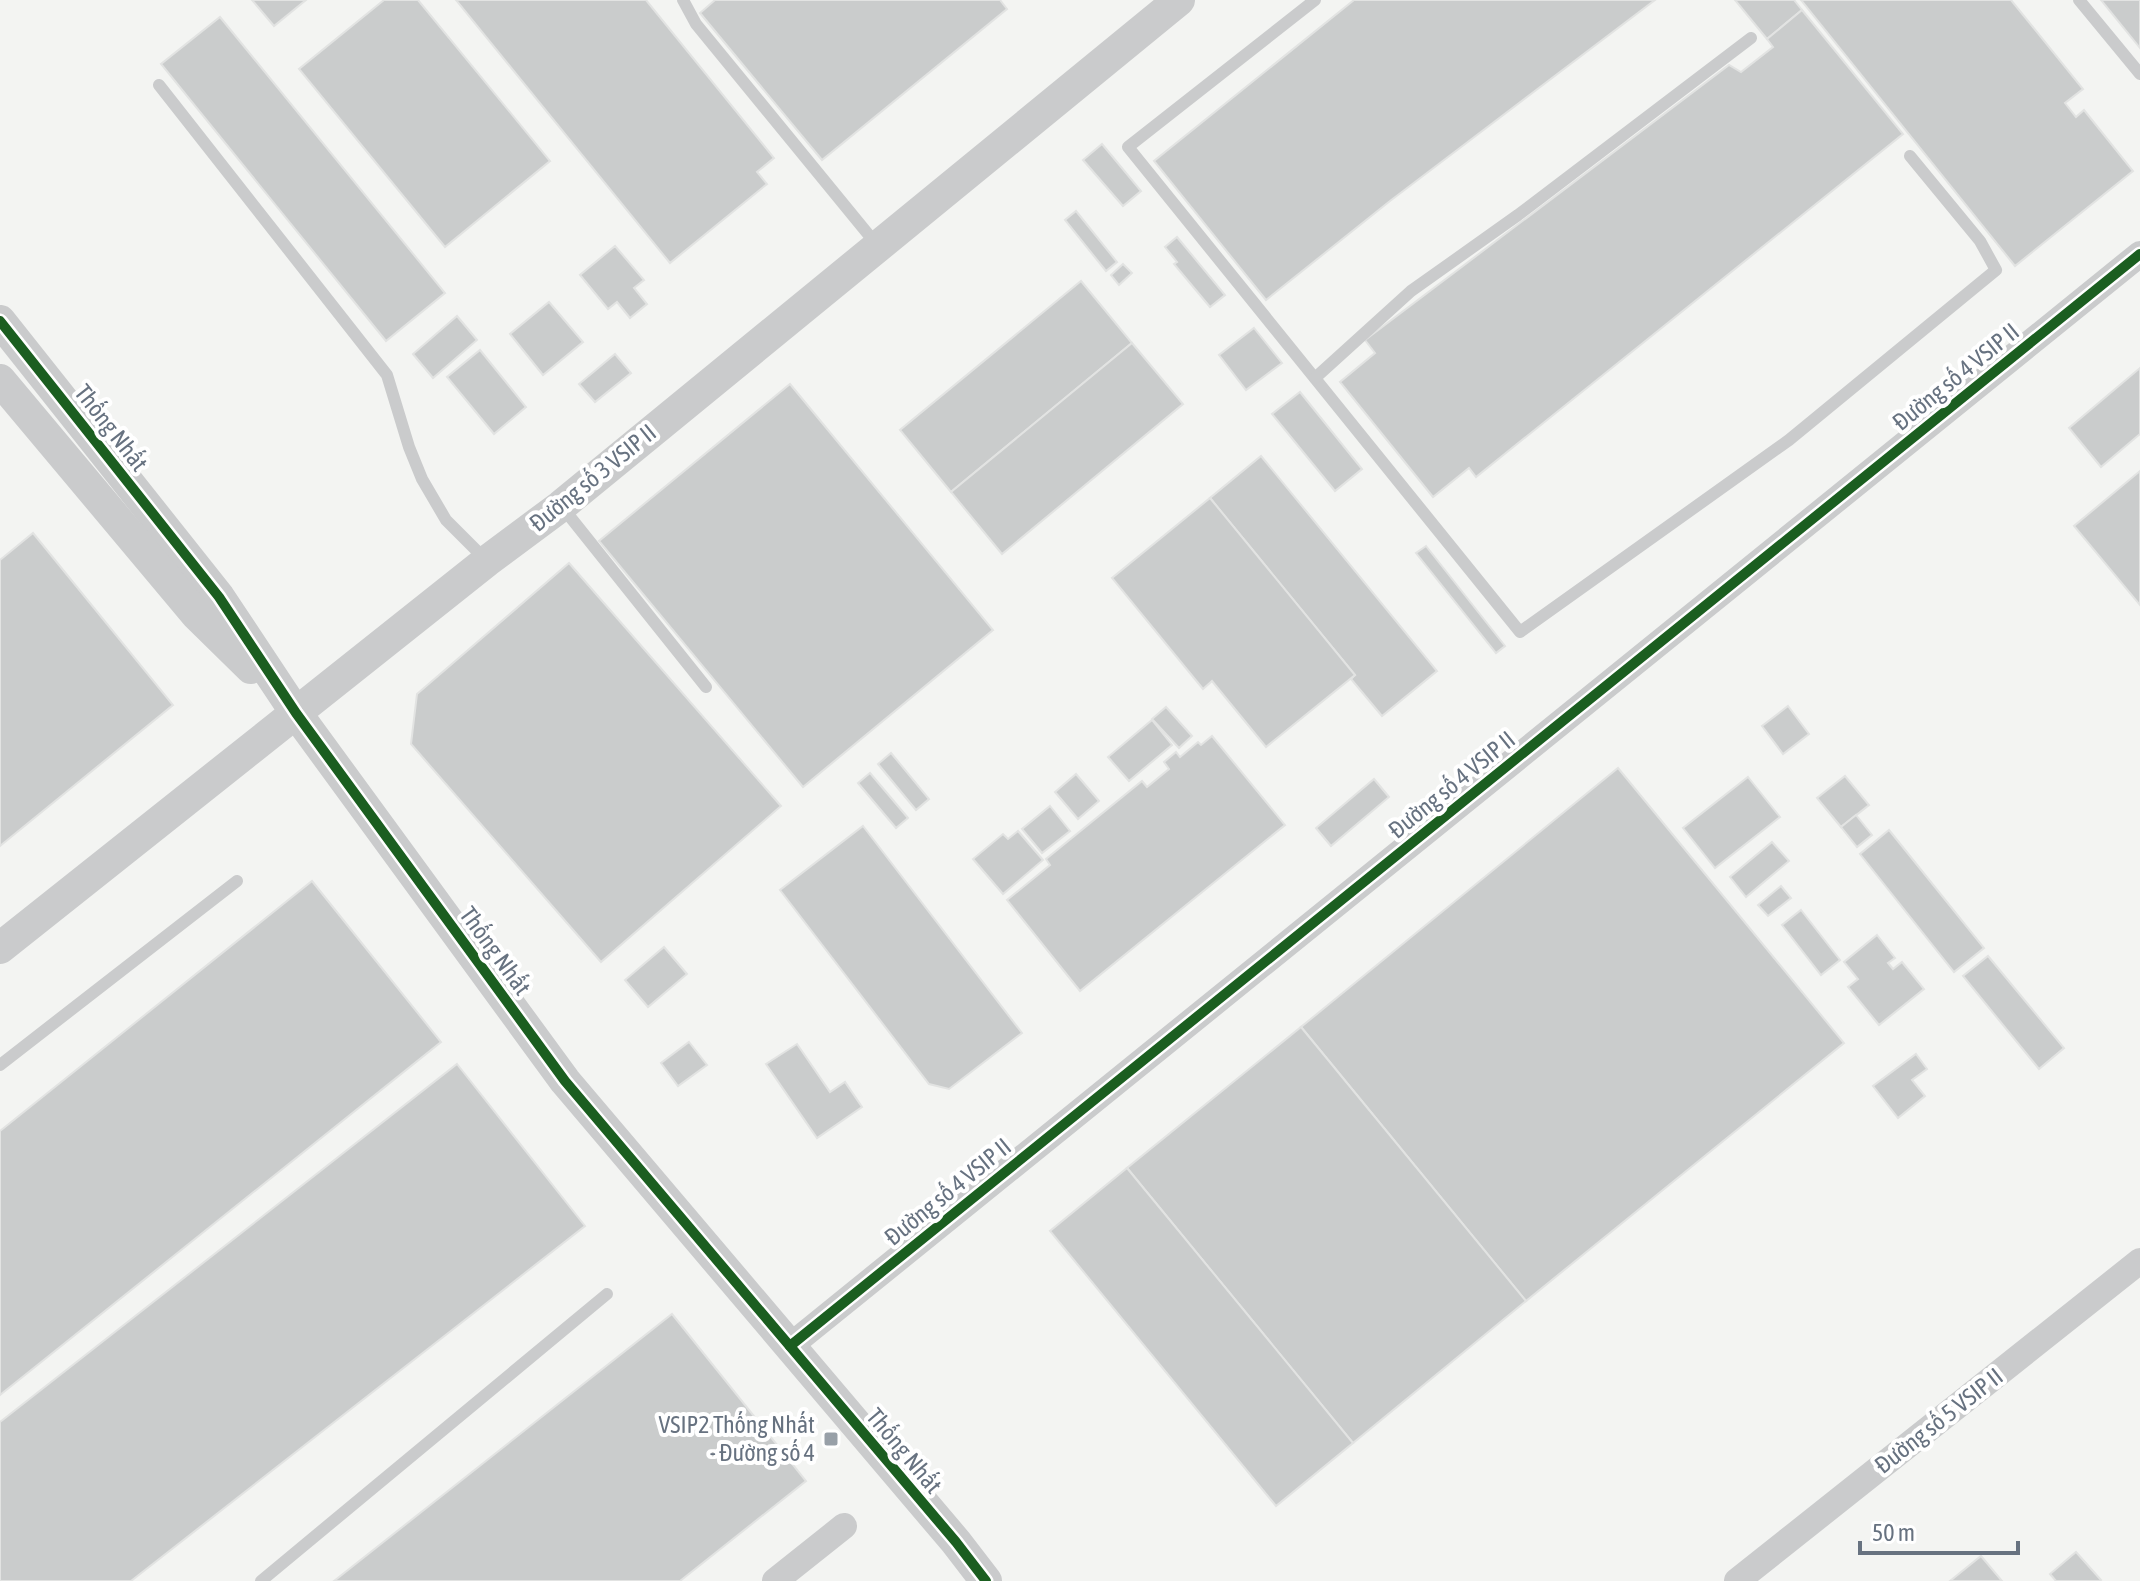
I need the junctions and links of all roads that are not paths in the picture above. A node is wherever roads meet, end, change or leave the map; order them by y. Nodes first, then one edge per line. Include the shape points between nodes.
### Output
1 (683, 0) edge
2 (1179, 0) edge
3 (1315, 0) edge
4 (2079, 0) edge
5 (1751, 38) dead end
6 (2140, 74) edge
7 (159, 85) dead end
8 (1910, 156) dead end
9 (878, 247) junction
10 (2140, 254) edge
11 (0, 321) edge
12 (1315, 378) junction
13 (0, 380) edge
14 (561, 506) junction
15 (487, 561) junction
16 (706, 687) dead end
17 (296, 713) junction
18 (237, 881) dead end
19 (0, 948) edge
20 (0, 1065) edge
21 (2140, 1261) edge
22 (607, 1294) dead end
23 (790, 1346) junction
24 (844, 1526) dead end
25 (261, 1581) edge
26 (775, 1581) edge
27 (986, 1581) edge
28 (1737, 1581) edge

1 - 9 lane via 696,24
2 - 9 street, Đường số 3 VSIP II
3 - 12 lane via 1128,147
4 - 6 lane
5 - 12 lane via 1411,291
7 - 15 lane via 387,375 422,479 446,520
8 - 12 lane via 1980,241 1996,270 1789,440 1520,632
9 - 14 street, Đường số 3 VSIP II
10 - 23 street, Đường số 4 VSIP II
11 - 17 street, Thống Nhất via 219,597
13 - 17 street, Thống Nhất via 196,614
14 - 15 street, Đường số 3 VSIP II
14 - 16 lane
15 - 17 street, Đường số 3 VSIP II
17 - 19 street, Đường số 3 VSIP II
17 - 23 street, Thống Nhất via 565,1081
18 - 20 lane
21 - 28 street, Đường số 5 VSIP II
22 - 25 lane
23 - 27 street, Thống Nhất
24 - 26 street

